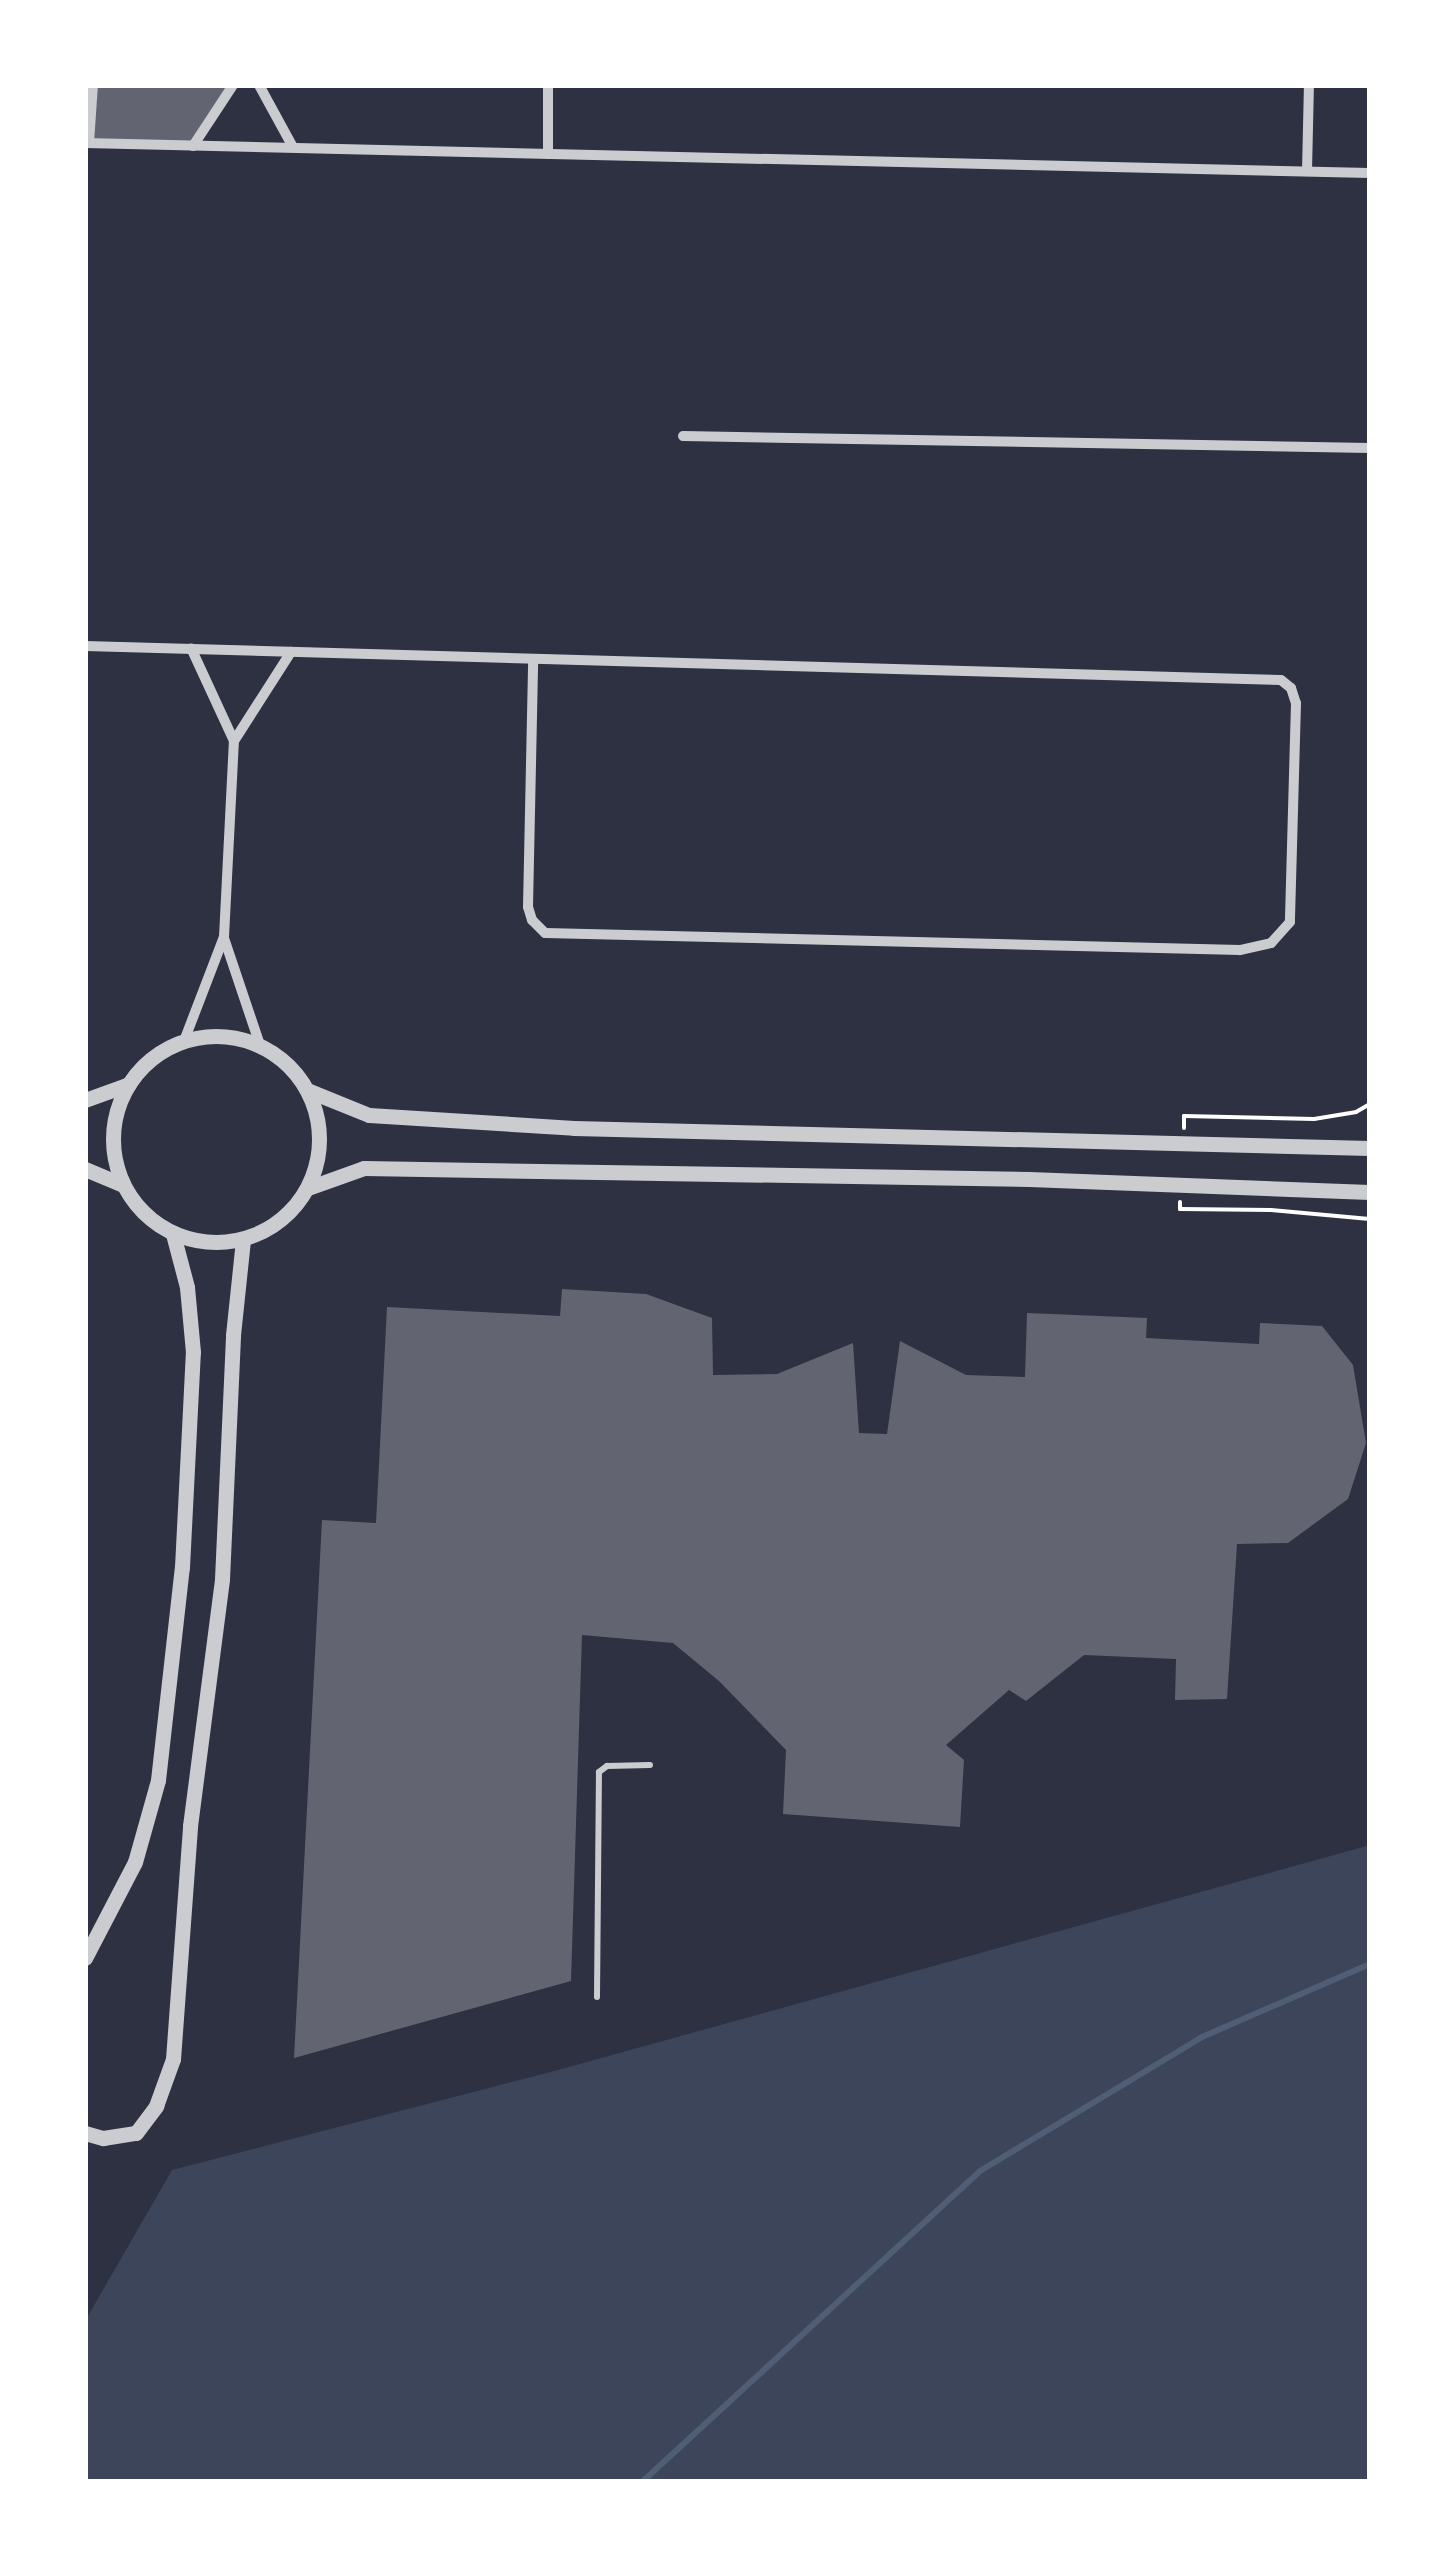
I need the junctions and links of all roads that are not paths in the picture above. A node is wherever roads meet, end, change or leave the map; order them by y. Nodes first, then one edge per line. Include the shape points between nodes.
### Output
1 (93, 85) edge
2 (233, 85) edge
3 (259, 85) edge
4 (548, 85) edge
5 (1309, 85) edge
6 (87, 143) edge
7 (193, 146) junction
8 (293, 147) junction
9 (548, 154) junction
10 (1307, 170) junction
11 (1370, 173) edge
12 (683, 436) dead end
13 (1370, 448) edge
14 (85, 646) edge
15 (191, 648) junction
16 (291, 652) junction
17 (533, 660) junction
18 (234, 741) junction
19 (224, 937) junction
20 (184, 1040) junction
21 (260, 1045) junction
22 (129, 1084) junction
23 (307, 1090) junction
24 (85, 1100) edge
25 (1370, 1148) edge
26 (85, 1168) edge
27 (124, 1185) junction
28 (308, 1188) junction
29 (1370, 1192) edge
30 (173, 1234) junction
31 (243, 1240) junction
32 (650, 1765) dead end
33 (85, 1958) edge
34 (597, 1997) dead end
35 (85, 2133) edge

1 - 6 street
2 - 7 street
3 - 8 street
4 - 9 street
5 - 10 street
6 - 7 street
7 - 8 street
8 - 9 street
9 - 10 street
10 - 11 street
12 - 13 street
14 - 15 street
15 - 16 street
15 - 18 street
16 - 17 street
16 - 18 street
17 - 17 street via 528,907 546,933 1261,948 1284,932 1291,912 1296,703 1286,682 1256,676
18 - 19 street
19 - 20 street
19 - 21 street
20 - 21 street via 236,1037
20 - 22 street via 153,1057
21 - 23 street via 288,1064
22 - 24 street
22 - 27 street via 116,1116 114,1151
23 - 25 street via 369,1115 556,1127
23 - 28 street via 320,1139
26 - 27 street
27 - 30 street via 144,1214
28 - 29 street via 364,1168
28 - 31 street via 280,1220
30 - 31 street via 207,1243
30 - 33 street via 187,1287 192,1352 182,1568 158,1780 135,1862
31 - 35 street via 222,1579 190,1826 173,2059 156,2106 136,2133
32 - 34 lane via 599,1772

